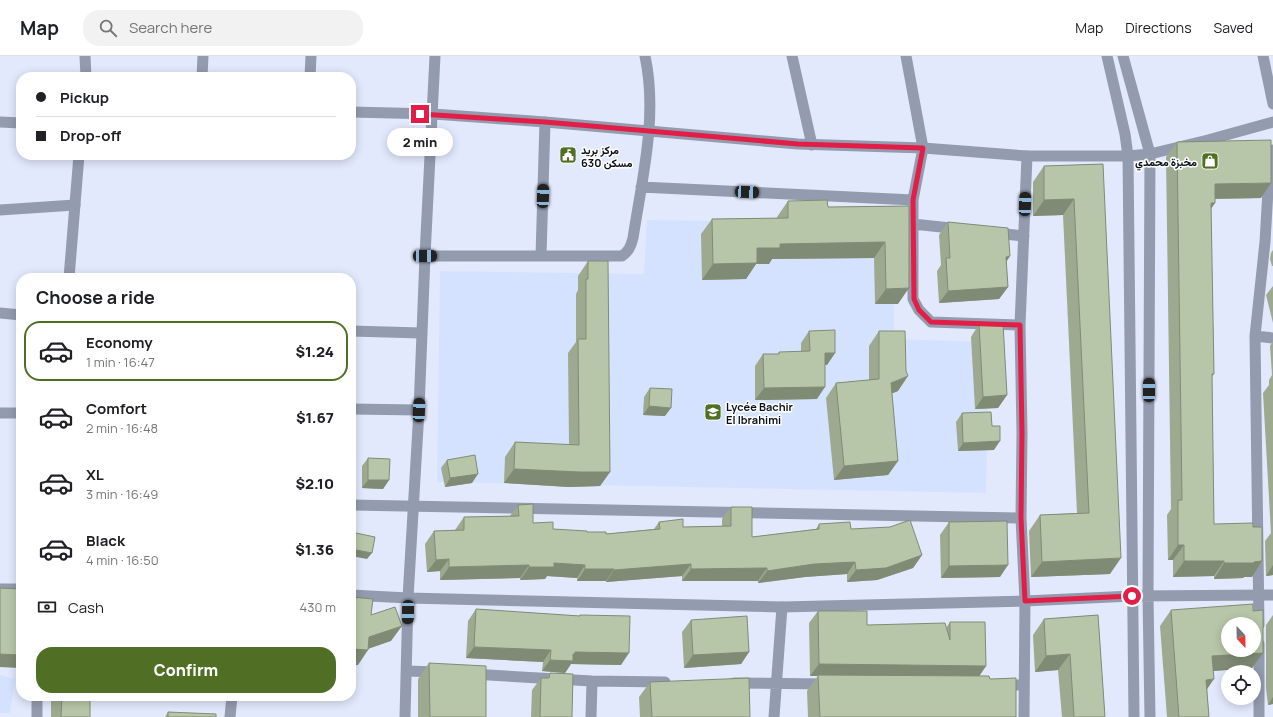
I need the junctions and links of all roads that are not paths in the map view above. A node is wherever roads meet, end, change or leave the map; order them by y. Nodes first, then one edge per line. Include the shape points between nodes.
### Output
1 (85, 56) edge
2 (203, 56) edge
3 (311, 56) edge
4 (435, 56) edge
5 (645, 56) edge
6 (792, 56) edge
7 (906, 56) edge
8 (1107, 56) edge
9 (1123, 56) edge
10 (1263, 56) edge
11 (86, 72) edge
12 (202, 72) edge
13 (310, 72) edge
14 (1273, 104) edge
15 (356, 112) edge
16 (433, 114) junction
17 (0, 122) edge
18 (545, 122) junction
19 (1273, 122) edge
20 (16, 123) edge
21 (649, 130) junction
22 (812, 145) junction
23 (923, 148) junction
24 (1273, 150) edge
25 (1150, 154) junction
26 (1027, 156) junction
27 (1128, 156) junction
28 (79, 160) edge
29 (641, 187) junction
30 (913, 200) junction
31 (75, 205) junction
32 (0, 210) edge
33 (913, 224) junction
34 (968, 230) edge
35 (984, 232) edge
36 (1024, 236) junction
37 (1269, 242) edge
38 (425, 256) junction
39 (541, 256) junction
40 (69, 273) edge
41 (0, 313) edge
42 (16, 314) edge
43 (1020, 325) junction
44 (356, 331) edge
45 (421, 333) junction
46 (1255, 336) junction
47 (1273, 338) edge
48 (356, 409) edge
49 (419, 410) junction
50 (0, 413) edge
51 (16, 413) edge
52 (356, 505) edge
53 (413, 508) junction
54 (1021, 518) junction
55 (16, 589) edge
56 (0, 590) edge
57 (356, 595) edge
58 (1259, 595) junction
59 (1273, 595) edge
60 (1132, 596) junction
61 (1148, 596) junction
62 (408, 598) junction
63 (1025, 601) junction
64 (782, 607) junction
65 (407, 671) junction
66 (445, 673) edge
67 (461, 674) edge
68 (592, 681) junction
69 (672, 682) edge
70 (720, 683) edge
71 (776, 684) junction
72 (840, 684) edge
73 (992, 685) edge
74 (1024, 685) junction
75 (37, 701) edge
76 (232, 701) edge
77 (37, 717) edge
78 (230, 717) edge
79 (405, 717) edge
80 (591, 717) edge
81 (774, 717) edge
82 (1024, 717) edge
83 (1134, 717) edge
84 (1150, 717) edge
85 (1259, 717) edge

1 - 11 street
2 - 12 street
3 - 13 street
4 - 16 street
5 - 21 street via 649,87
6 - 22 street
7 - 23 street
8 - 27 street
9 - 25 street
10 - 14 street
15 - 16 street
16 - 18 street
16 - 38 street
17 - 20 street
18 - 21 street
18 - 39 street
19 - 25 street
21 - 22 street
21 - 29 street
22 - 23 street
23 - 26 street
23 - 30 street
24 - 37 street via 1268,190
25 - 27 street
25 - 61 street
26 - 27 street
26 - 36 street
27 - 60 street
28 - 31 street
29 - 30 street
29 - 39 street via 634,238 630,249 622,256
30 - 33 street
31 - 32 street
31 - 40 street
33 - 34 street
33 - 43 street via 914,299 925,317 931,322
35 - 36 street
36 - 43 street
37 - 46 street
38 - 39 street
38 - 45 street
41 - 42 street
43 - 54 street
44 - 45 street
45 - 49 street
46 - 47 street
46 - 58 street
48 - 49 street
49 - 53 street
50 - 51 street
52 - 53 street
53 - 54 street
53 - 62 street
54 - 63 street
55 - 56 street
57 - 62 street
58 - 59 street
58 - 61 street
58 - 85 street
60 - 61 street
60 - 63 street
60 - 83 street
61 - 84 street
62 - 64 street
62 - 65 street
63 - 64 street
63 - 74 street
64 - 71 street
65 - 66 street
65 - 79 street
67 - 68 street
68 - 69 street
68 - 80 street
70 - 71 street
71 - 72 street
71 - 81 street
73 - 74 street
74 - 82 street
75 - 77 street
76 - 78 street

